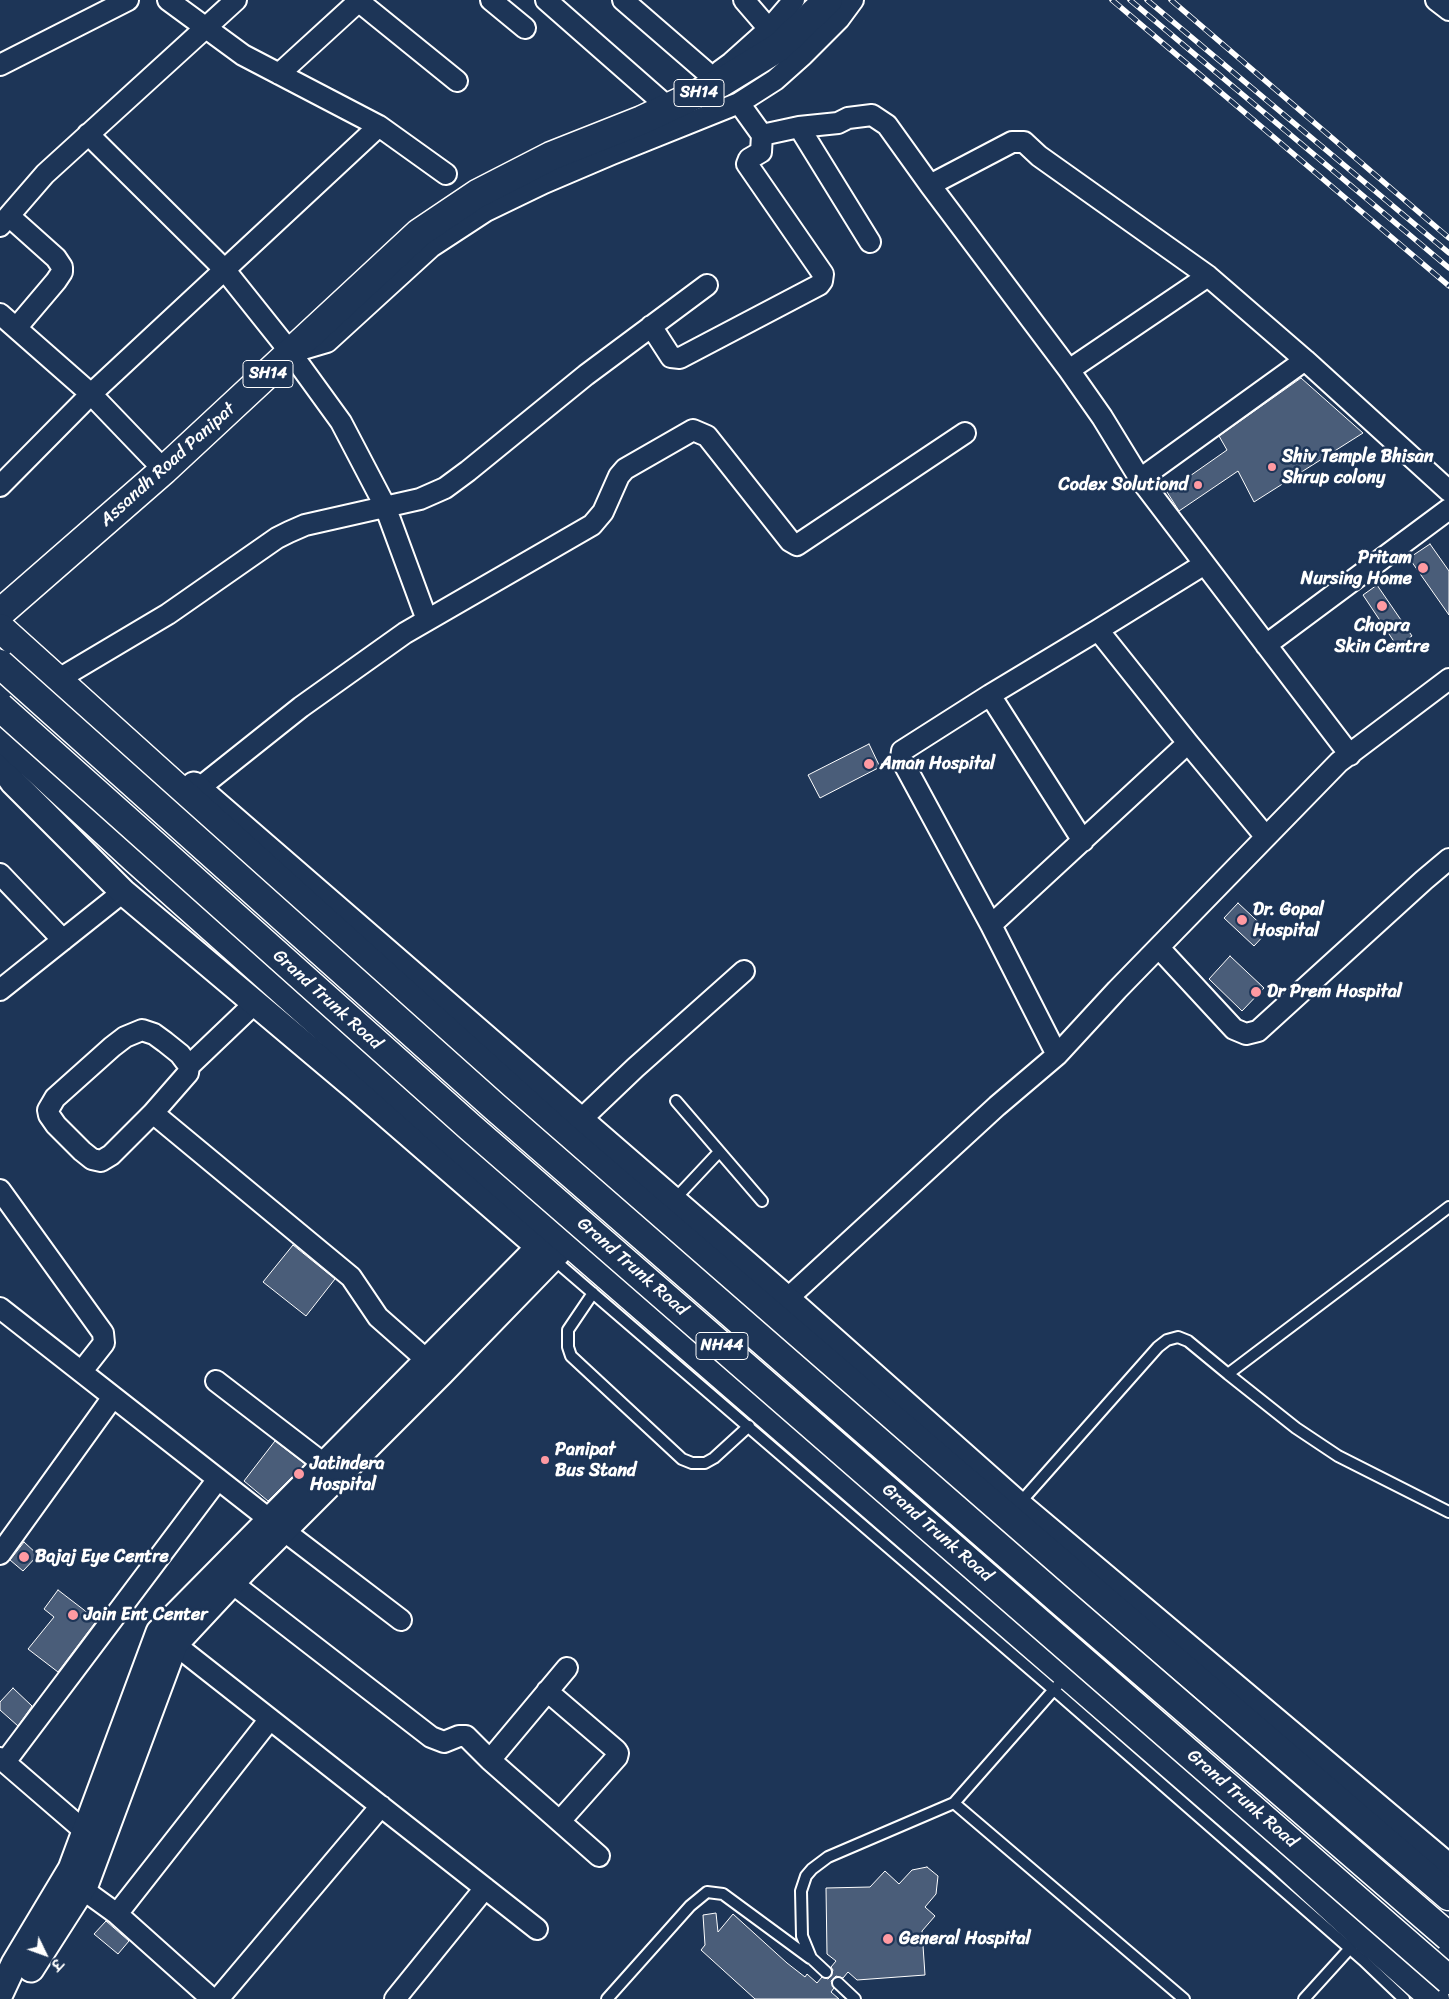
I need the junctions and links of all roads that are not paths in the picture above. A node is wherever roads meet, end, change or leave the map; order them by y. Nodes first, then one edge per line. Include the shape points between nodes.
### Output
1 (128, 0) edge
2 (168, 0) edge
3 (236, 0) edge
4 (358, 0) edge
5 (491, 0) edge
6 (546, 0) edge
7 (623, 0) edge
8 (744, 0) edge
9 (794, 0) edge
10 (828, 0) edge
11 (853, 0) edge
12 (1436, 0) edge
13 (1449, 10) edge
14 (525, 28) dead end
15 (206, 29) junction
16 (769, 29) junction
17 (0, 65) edge
18 (278, 74) junction
19 (712, 76) junction
20 (458, 81) dead end
21 (661, 101) junction
22 (739, 103) junction
23 (379, 126) junction
24 (799, 127) junction
25 (88, 134) junction
26 (762, 135) junction
27 (446, 174) dead end
28 (930, 185) junction
29 (4, 221) edge
30 (870, 242) dead end
31 (224, 269) junction
32 (1208, 276) junction
33 (707, 285) dead end
34 (0, 314) edge
35 (651, 326) junction
36 (17, 327) junction
37 (291, 352) junction
38 (1304, 360) junction
39 (1069, 370) junction
40 (91, 394) junction
41 (965, 434) dead end
42 (164, 470) junction
43 (1140, 480) junction
44 (0, 486) edge
45 (1449, 491) edge
46 (385, 506) junction
47 (1449, 510) edge
48 (1203, 565) junction
49 (0, 614) edge
50 (427, 620) junction
51 (0, 628) edge
52 (1098, 630) junction
53 (1266, 644) junction
54 (0, 664) edge
55 (1449, 679) edge
56 (58, 680) junction
57 (990, 695) junction
58 (0, 707) edge
59 (0, 736) edge
60 (126, 743) junction
61 (1188, 743) junction
62 (1350, 755) junction
63 (0, 757) edge
64 (198, 789) junction
65 (1266, 837) junction
66 (1083, 841) junction
67 (1447, 867) edge
68 (0, 874) edge
69 (290, 890) junction
70 (123, 892) junction
71 (991, 925) junction
72 (63, 940) junction
73 (1159, 948) junction
74 (237, 950) junction
75 (744, 971) dead end
76 (0, 990) edge
77 (255, 1003) junction
78 (1057, 1055) junction
79 (189, 1066) junction
80 (676, 1101) dead end
81 (153, 1113) junction
82 (572, 1129) junction
83 (719, 1152) junction
84 (0, 1190) edge
85 (673, 1201) junction
86 (762, 1201) dead end
87 (1449, 1206) edge
88 (554, 1244) junction
89 (593, 1293) junction
90 (779, 1307) junction
91 (3, 1315) edge
92 (434, 1367) junction
93 (82, 1371) junction
94 (1228, 1374) junction
95 (216, 1381) dead end
96 (113, 1397) junction
97 (749, 1426) junction
98 (324, 1464) junction
99 (218, 1479) junction
100 (1013, 1511) junction
101 (1449, 1512) edge
102 (276, 1525) junction
103 (0, 1554) edge
104 (232, 1583) junction
105 (401, 1620) dead end
106 (167, 1638) junction
107 (566, 1668) dead end
108 (1061, 1682) junction
109 (547, 1691) junction
110 (270, 1719) junction
111 (2, 1760) edge
112 (490, 1760) junction
113 (1291, 1761) junction
114 (954, 1803) junction
115 (381, 1806) junction
116 (560, 1821) junction
117 (1237, 1822) junction
118 (93, 1838) junction
119 (599, 1856) dead end
120 (1449, 1867) edge
121 (74, 1884) junction
122 (485, 1888) junction
123 (1449, 1896) edge
124 (117, 1914) junction
125 (537, 1929) dead end
126 (1449, 1937) edge
127 (1355, 1941) junction
128 (811, 1958) junction
129 (826, 1972) dead end
130 (1449, 1980) edge
131 (838, 1983) dead end
132 (0, 1994) edge
133 (7, 1999) edge
134 (212, 1999) edge
135 (218, 1999) edge
136 (395, 1999) edge
137 (608, 1999) edge
138 (855, 1999) edge
139 (1184, 1999) edge
140 (1304, 1999) edge
141 (1404, 1999) edge
142 (1436, 1999) edge

1 - 17 street
2 - 15 street
3 - 15 street
4 - 18 street
4 - 20 street
5 - 14 street
6 - 21 street
7 - 19 street
8 - 16 street
9 - 16 street
10 - 37 main road, Assandh Road Panipat / SH14 via 779,48 722,82 642,120 551,156 477,194 419,233
11 - 22 street via 803,55 775,80
12 - 13 street
15 - 18 street
15 - 25 street
16 - 19 street via 732,63
18 - 23 street
19 - 21 street
21 - 37 street via 527,157 472,186 413,226 313,317
22 - 26 street
22 - 37 street via 544,183 486,211 431,247 328,342
23 - 27 street
23 - 31 street
24 - 26 street
24 - 28 street via 872,115 887,125
24 - 30 street
25 - 29 street via 45,174
25 - 31 street
26 - 35 street via 761,152 747,164 822,274 822,281 680,358 671,357
28 - 32 street via 1012,142 1024,142
28 - 39 street
29 - 36 street via 56,258 62,267 56,281
31 - 37 street
31 - 40 street
32 - 38 street
32 - 39 street
33 - 35 street
34 - 36 street
35 - 46 street via 444,488 420,499
36 - 40 street
37 - 42 main road, Assandh Road Panipat / SH14
37 - 46 street via 341,422
38 - 43 street
38 - 45 street
39 - 43 street
40 - 42 street
40 - 44 street
41 - 50 street via 797,544 790,541 707,436 693,430 625,469 603,512 592,526
42 - 49 main road, Assandh Road Panipat / SH14
43 - 48 street
46 - 50 street
46 - 56 street via 305,525 277,538 168,614
47 - 53 street
48 - 52 street
48 - 53 street
50 - 64 street via 338,679
51 - 56 main road
52 - 57 street
52 - 61 street
53 - 62 street
54 - 126 main road, Grand Trunk Road / NH44, bridge via 495,1107
55 - 62 street
56 - 60 main road
57 - 66 street
57 - 71 street via 904,749 901,758
58 - 130 main road, Grand Trunk Road / NH44, bridge via 470,1127
59 - 74 main road
60 - 64 street via 153,749
60 - 69 main road
61 - 65 street
61 - 66 street
62 - 65 street via 1339,762
63 - 70 street via 13,782
64 - 82 street
65 - 73 street
66 - 71 street
67 - 73 street via 1258,1031 1246,1034 1234,1029
68 - 72 street
69 - 74 main road
69 - 82 main road
70 - 72 street
70 - 77 street
71 - 78 street
72 - 76 street
73 - 78 street
74 - 88 main road
75 - 82 street
77 - 79 street
77 - 88 street via 357,1089
78 - 90 street via 996,1106
79 - 81 street via 188,1073
79 - 81 street via 165,1042 142,1030 125,1037 105,1053 55,1098 48,1110 56,1125 82,1151 92,1159 101,1160 111,1155
80 - 83 lane
81 - 92 street via 351,1277 378,1317
82 - 85 street
82 - 90 main road
83 - 85 lane
83 - 86 lane
84 - 93 street via 103,1333 104,1343
85 - 90 street
87 - 94 lane
88 - 89 lane
88 - 92 street
88 - 108 main road
89 - 97 lane
89 - 97 lane via 568,1330 571,1356 682,1459 706,1463
90 - 100 main road
91 - 93 street
92 - 98 street
92 - 102 street
93 - 96 street
94 - 100 lane via 1188,1341 1178,1337 1166,1340
94 - 101 lane via 1296,1428 1338,1456
95 - 98 street
96 - 99 street
96 - 103 street
97 - 108 lane
98 - 102 street
99 - 102 street
99 - 111 street
100 - 113 main road
100 - 120 street
102 - 104 street
102 - 105 street
102 - 106 street
104 - 106 street
104 - 112 street via 431,1737 444,1742 466,1736
106 - 110 street
106 - 118 street
107 - 109 street
108 - 114 lane
108 - 117 main road
108 - 127 lane
109 - 112 street
109 - 116 street via 618,1753
110 - 115 street
110 - 124 street
111 - 118 street
112 - 116 street
113 - 117 main road
113 - 123 main road
114 - 128 lane via 828,1857 812,1868 800,1891 802,1936
114 - 139 lane
115 - 122 street
115 - 135 street
116 - 119 street
117 - 127 main road
118 - 121 street
121 - 124 street
121 - 132 street via 14,1964
122 - 125 street
122 - 136 street
124 - 134 street
127 - 140 lane
127 - 141 lane
127 - 142 main road
128 - 129 lane
128 - 137 lane via 724,1894 707,1892 690,1906
131 - 138 lane
132 - 133 street

